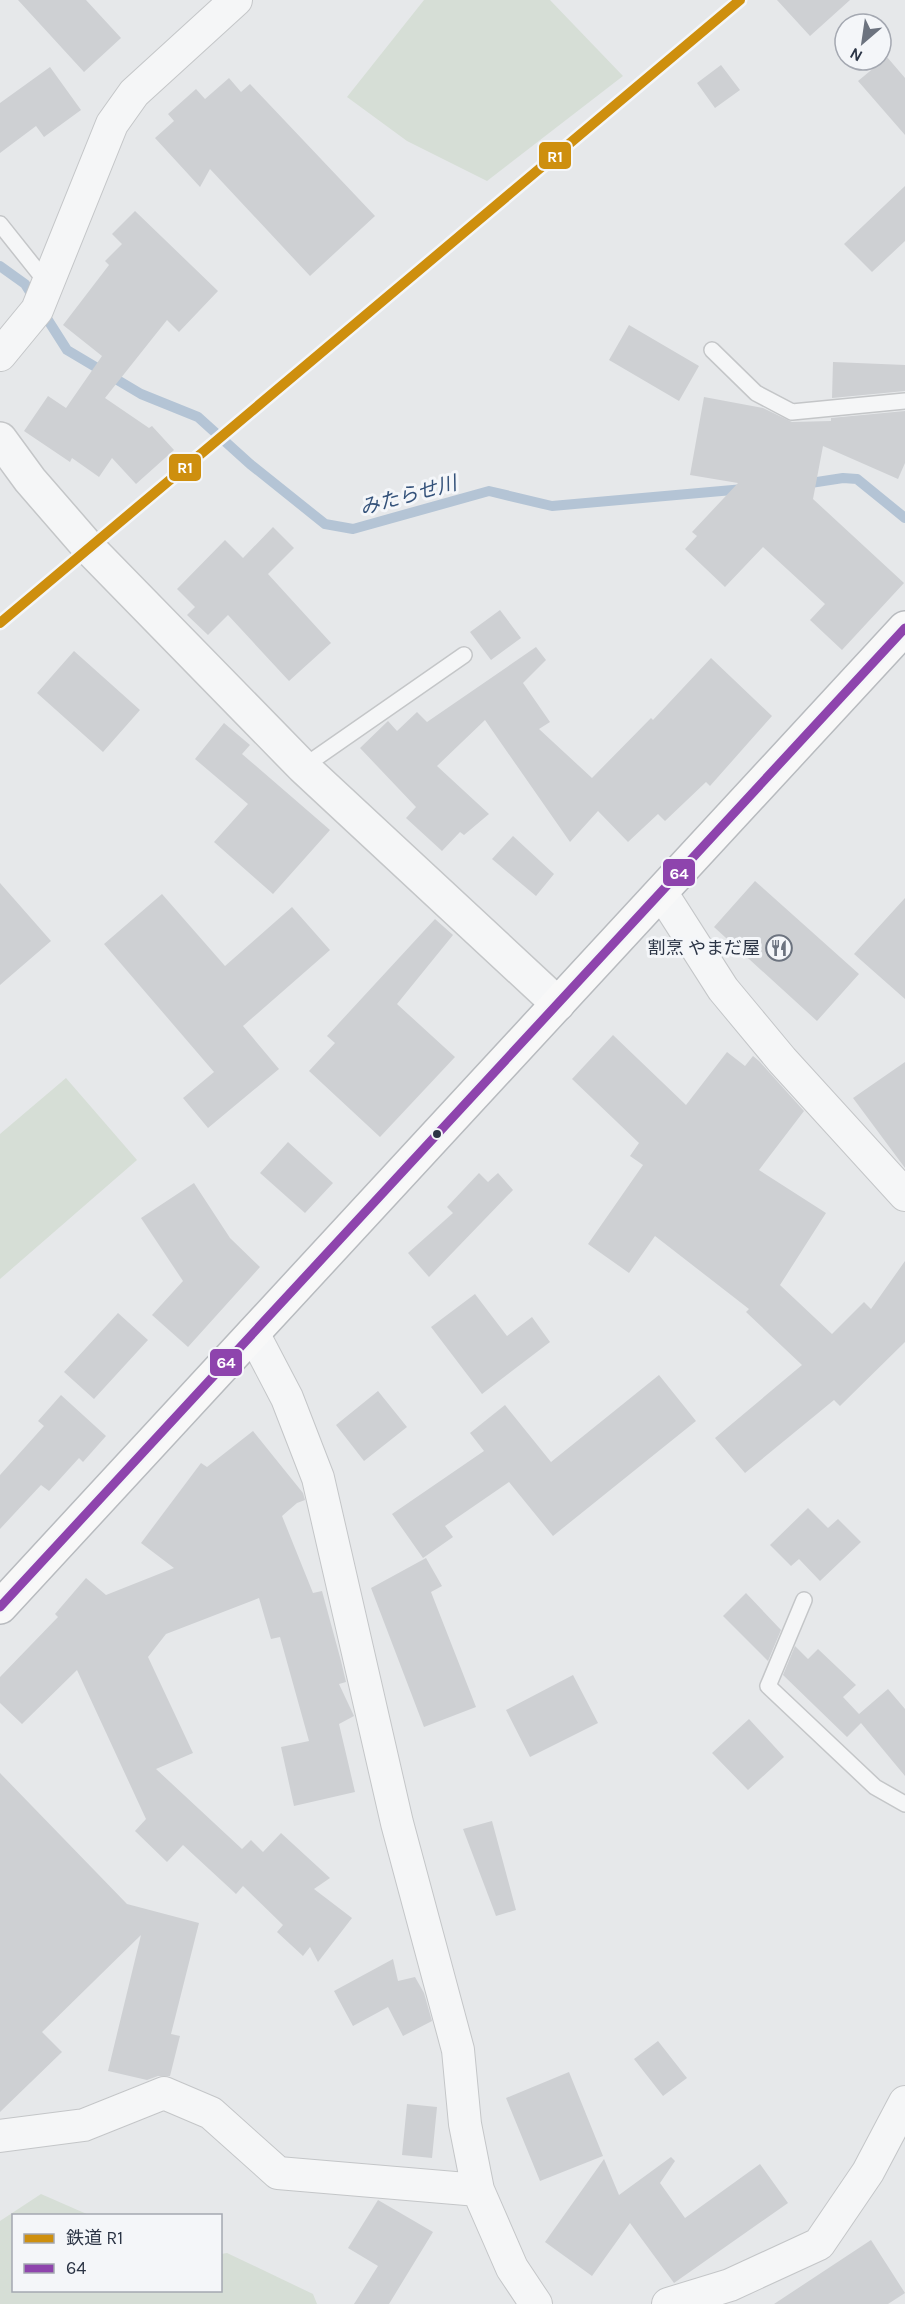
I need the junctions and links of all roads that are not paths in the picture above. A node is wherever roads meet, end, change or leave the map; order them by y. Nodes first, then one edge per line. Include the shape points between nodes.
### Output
1 (236, 0) edge
2 (0, 224) edge
3 (47, 283) junction
4 (712, 350) dead end
5 (0, 355) edge
6 (905, 401) edge
7 (0, 439) edge
8 (905, 628) edge
9 (465, 655) dead end
10 (303, 767) junction
11 (661, 892) junction
12 (558, 1004) junction
13 (905, 1196) edge
14 (253, 1333) junction
15 (804, 1600) dead end
16 (0, 1607) edge
17 (905, 1804) edge
18 (905, 2102) edge
19 (0, 2136) edge
20 (478, 2190) junction
21 (536, 2304) edge
22 (668, 2304) edge

1 - 3 street via 134,93 112,124
2 - 3 lane
3 - 5 street via 37,310
4 - 6 lane via 756,393 792,412
7 - 10 street via 89,548
8 - 11 highway
9 - 10 lane
10 - 12 street
11 - 12 highway
11 - 13 street via 723,989
12 - 14 highway
14 - 16 highway
14 - 20 street via 287,1398 318,1478 397,1823 458,2050 465,2124
15 - 17 lane via 768,1686 875,1787
18 - 22 street via 868,2172 819,2244 730,2285
19 - 20 street via 84,2125 164,2093 211,2113 278,2173
20 - 21 street via 512,2268

